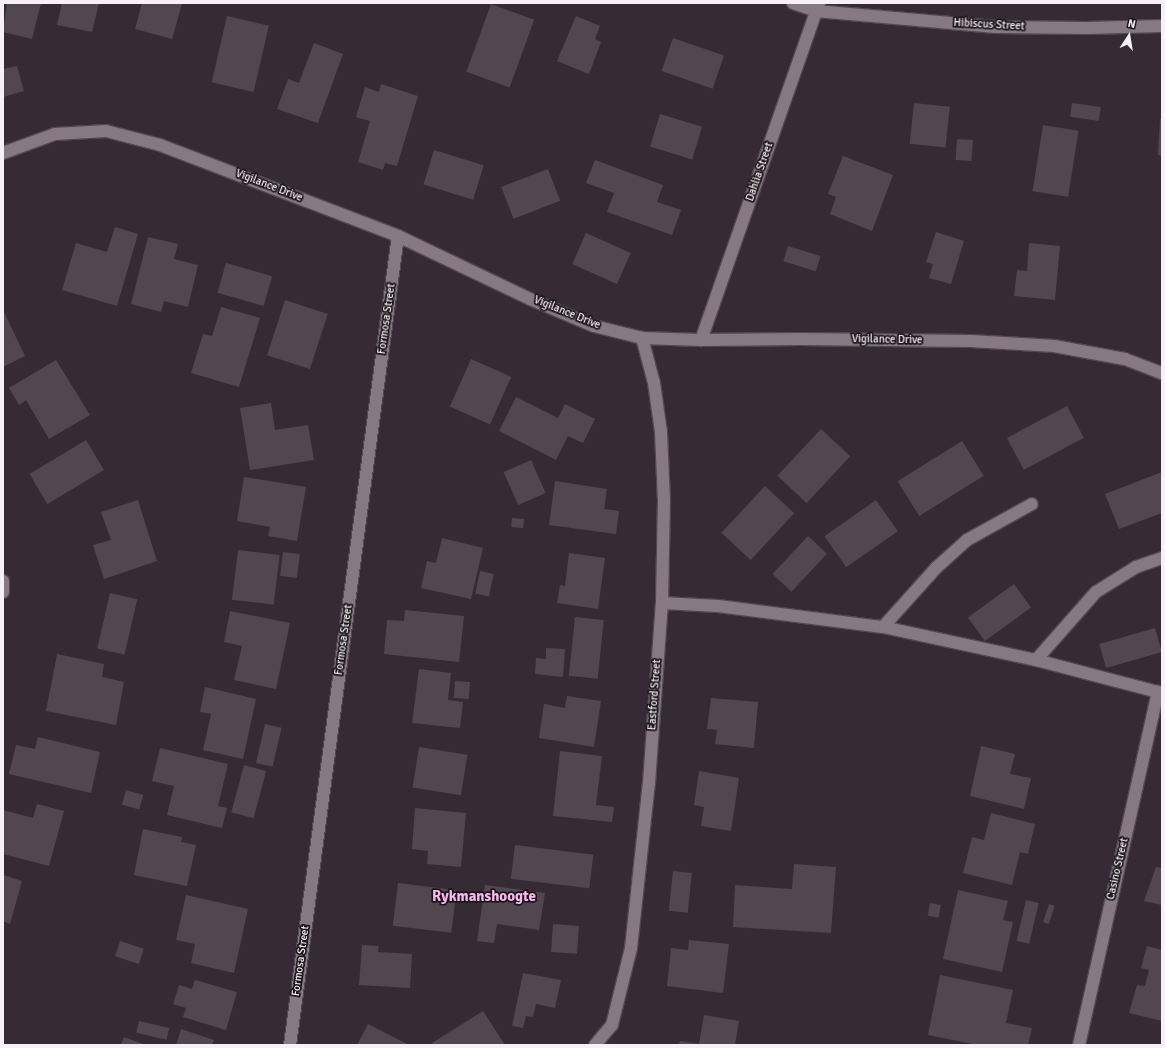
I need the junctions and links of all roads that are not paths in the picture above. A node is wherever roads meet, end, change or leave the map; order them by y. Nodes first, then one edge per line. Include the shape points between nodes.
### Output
1 (793, 3) edge
2 (818, 7) edge
3 (1162, 26) edge
4 (3, 153) edge
5 (398, 236) junction
6 (642, 338) junction
7 (701, 340) junction
8 (1162, 373) edge
9 (1032, 504) dead end
10 (1162, 558) edge
11 (3, 581) edge
12 (3, 592) edge
13 (662, 603) junction
14 (883, 627) junction
15 (1036, 660) junction
16 (1160, 693) edge
17 (290, 1045) edge
18 (595, 1045) edge
19 (1079, 1045) edge

1 - 2 street, Hibiscus Street
2 - 3 street, Hibiscus Street via 995,27
2 - 7 street, Dahlia Street
4 - 5 street, Vigilance Drive via 55,134 106,131 160,145
5 - 6 street, Vigilance Drive via 530,299 594,326
5 - 17 street, Formosa Street
6 - 7 street, Vigilance Drive
6 - 13 street, Eastford Street via 654,383 661,432 664,501
7 - 8 street, Vigilance Drive via 800,338 1054,346 1125,359
9 - 14 street via 967,540 936,568
10 - 15 street via 1136,567 1096,592
11 - 12 street
13 - 14 street via 718,606
13 - 18 street, Eastford Street via 649,783 630,948 612,1025
14 - 15 street
15 - 16 street
16 - 19 street, Casino Street

